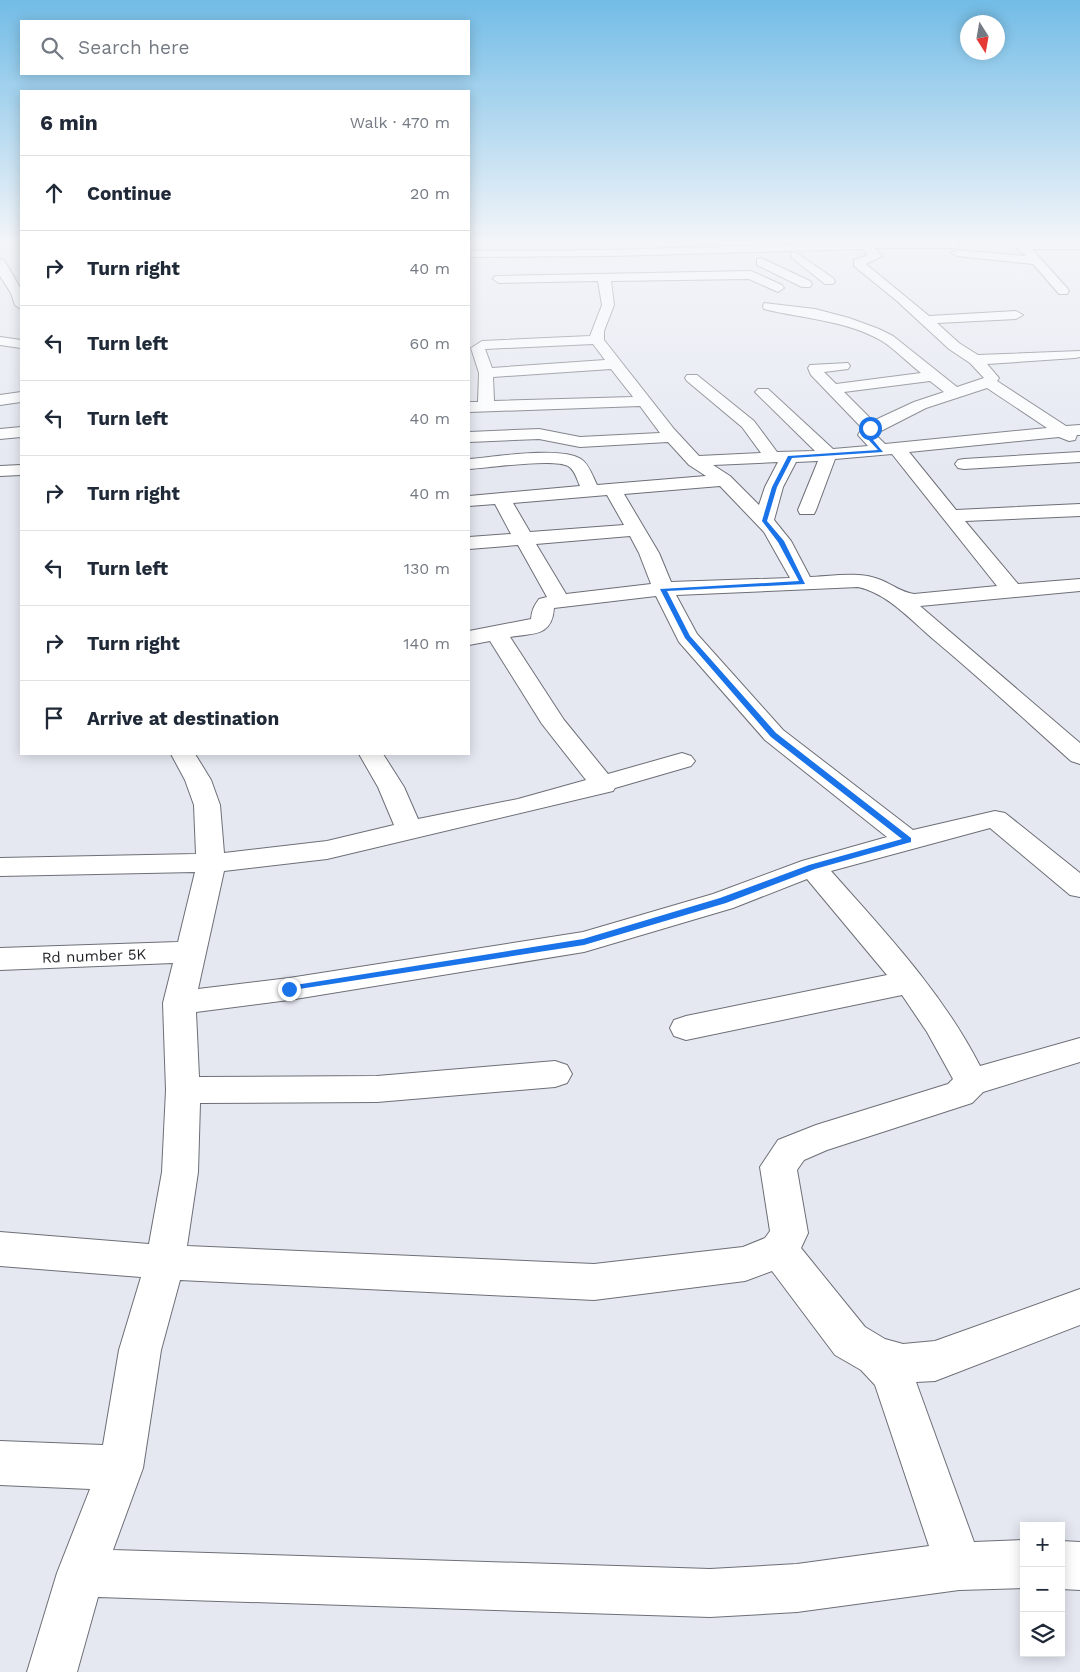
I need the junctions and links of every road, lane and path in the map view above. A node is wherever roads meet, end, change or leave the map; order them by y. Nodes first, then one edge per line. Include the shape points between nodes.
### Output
1 (603, 317) edge
2 (832, 317) edge
3 (923, 317) edge
4 (980, 317) edge
5 (927, 320) junction
6 (0, 340) edge
7 (597, 340) junction
8 (20, 344) edge
9 (973, 344) dead end
10 (954, 346) junction
11 (1075, 354) dead end
12 (1033, 356) junction
13 (976, 360) junction
14 (614, 364) junction
15 (1057, 372) dead end
16 (486, 373) junction
17 (932, 376) junction
18 (692, 378) dead end
19 (988, 382) junction
20 (863, 384) junction
21 (832, 389) junction
22 (762, 392) dead end
23 (956, 394) junction
24 (20, 397) edge
25 (0, 400) edge
26 (642, 401) junction
27 (486, 406) junction
28 (470, 407) edge
29 (870, 428) junction
30 (1080, 430) edge
31 (1063, 431) junction
32 (20, 432) edge
33 (0, 434) edge
34 (470, 437) edge
35 (672, 437) junction
36 (1080, 445) edge
37 (889, 450) junction
38 (829, 456) junction
39 (782, 457) junction
40 (1080, 457) edge
41 (695, 461) junction
42 (470, 464) edge
43 (964, 464) dead end
44 (20, 470) edge
45 (0, 471) edge
46 (724, 480) junction
47 (601, 488) junction
48 (500, 497) junction
49 (470, 501) edge
50 (807, 510) dead end
51 (1080, 510) edge
52 (950, 516) junction
53 (764, 521) junction
54 (635, 530) junction
55 (525, 538) junction
56 (470, 543) edge
57 (803, 583) junction
58 (1080, 585) edge
59 (663, 589) junction
60 (1013, 592) junction
61 (898, 598) junction
62 (559, 600) junction
63 (497, 634) junction
64 (470, 638) edge
65 (184, 755) edge
66 (373, 755) edge
67 (1080, 756) edge
68 (682, 761) dead end
69 (604, 784) junction
70 (409, 829) junction
71 (908, 840) junction
72 (211, 863) junction
73 (0, 867) edge
74 (812, 867) junction
75 (1080, 888) edge
76 (189, 952) junction
77 (0, 959) edge
78 (910, 982) junction
79 (179, 1003) junction
80 (686, 1028) dead end
81 (1080, 1050) edge
82 (555, 1074) dead end
83 (971, 1082) junction
84 (183, 1090) junction
85 (0, 1249) edge
86 (779, 1250) junction
87 (165, 1262) junction
88 (1080, 1307) edge
89 (876, 1356) junction
90 (0, 1463) edge
91 (121, 1468) junction
92 (1020, 1564) edge
93 (1065, 1565) edge
94 (959, 1566) junction
95 (1080, 1566) edge
96 (81, 1573) junction
97 (52, 1672) edge

1 - 7 street
2 - 17 street via 888,339
3 - 5 street
4 - 5 street
5 - 10 street
6 - 8 street
7 - 14 street
7 - 16 street via 482,345 478,348
9 - 10 street
10 - 13 street
11 - 12 street
12 - 13 street
12 - 15 street
13 - 19 street via 992,378
14 - 16 street
14 - 26 street
16 - 27 street
17 - 20 street
17 - 23 street
18 - 39 street
19 - 23 street
19 - 31 street
20 - 21 street
20 - 21 street via 844,361 815,368
21 - 29 street
22 - 38 street
23 - 29 street via 920,405
24 - 25 street
26 - 27 street
26 - 35 street
27 - 28 street
29 - 37 street via 866,435
30 - 31 street
31 - 36 street
31 - 37 street
32 - 33 street
34 - 35 street via 539,434 591,442
35 - 41 street
37 - 38 street
37 - 52 street
38 - 39 street
38 - 50 street
39 - 41 street
39 - 53 street
40 - 43 street
41 - 46 street
42 - 47 street via 552,458 568,460
44 - 45 street
46 - 47 street
46 - 53 street
47 - 48 street
47 - 54 street
48 - 49 street
48 - 55 street
51 - 52 street
52 - 60 street
53 - 57 street via 781,541
54 - 55 street
54 - 59 street via 649,553
55 - 56 street
55 - 62 street
57 - 59 street
57 - 61 street via 858,581 874,584
58 - 60 street
59 - 62 street
59 - 71 street via 688,637 774,735
60 - 61 street via 914,600
61 - 67 street
62 - 63 street via 546,603 542,622 535,626
63 - 64 street
63 - 69 street via 554,724
65 - 72 street via 207,805
66 - 70 street via 391,786
68 - 69 street
69 - 70 street via 522,806
70 - 72 street via 327,850
71 - 74 street
71 - 75 street via 995,819
72 - 73 street
72 - 76 street
74 - 78 street
74 - 79 street via 723,900 584,942 289,989
76 - 77 street, Rd number 5K
76 - 79 street
78 - 80 street
78 - 83 street via 959,1055
79 - 84 street
81 - 83 street
82 - 84 street via 378,1089
83 - 86 street via 960,1094 816,1139 791,1150 778,1167 789,1233
84 - 87 street via 180,1172
85 - 87 street
86 - 87 street via 745,1264 594,1282
86 - 89 street via 850,1341
87 - 91 street via 140,1350
88 - 89 street via 935,1361 903,1364
89 - 94 street via 892,1372
90 - 91 street
91 - 96 street
92 - 94 street
93 - 95 street
94 - 96 street via 797,1588 710,1593
96 - 97 street

